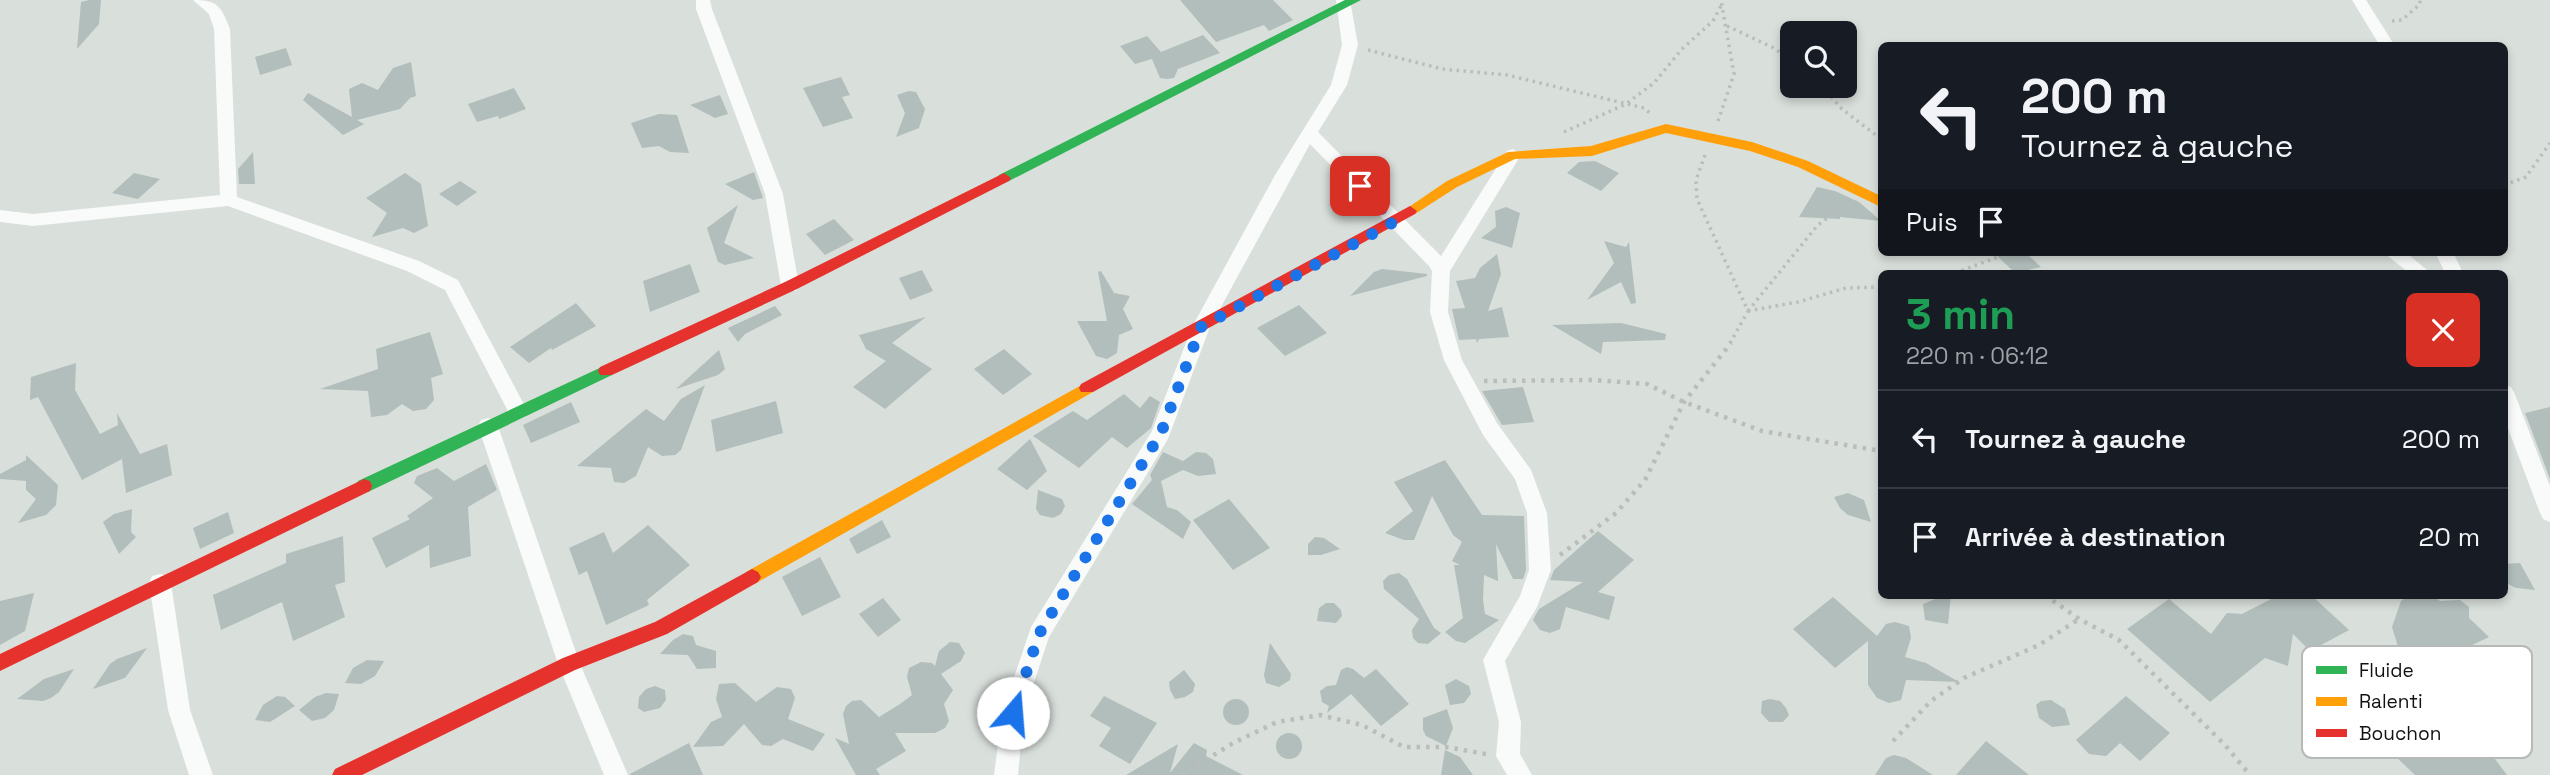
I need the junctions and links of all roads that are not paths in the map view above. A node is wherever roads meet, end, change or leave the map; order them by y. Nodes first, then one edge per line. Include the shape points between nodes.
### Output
1 (200, 0) edge
2 (704, 0) edge
3 (2359, 0) edge
4 (1347, 2) edge
5 (2386, 42) edge
6 (1308, 132) junction
7 (1513, 155) junction
8 (229, 200) junction
9 (1878, 201) edge
10 (0, 216) edge
11 (1394, 222) junction
12 (2398, 256) edge
13 (2418, 270) edge
14 (1441, 271) junction
15 (790, 286) junction
16 (1201, 327) junction
17 (2508, 403) edge
18 (518, 412) junction
19 (488, 426) junction
20 (2550, 513) edge
21 (160, 583) junction
22 (0, 663) edge
23 (569, 664) junction
24 (201, 775) edge
25 (342, 775) edge
26 (616, 775) edge
27 (1006, 775) edge
28 (1520, 775) edge

1 - 8 street via 216,12 222,29
2 - 15 street via 774,194
3 - 5 street
4 - 6 street via 1350,45 1339,85
4 - 15 street
6 - 11 street
6 - 16 street
7 - 9 street via 1592,151 1666,128 1711,136 1803,164
7 - 11 street via 1452,184
7 - 14 street
8 - 10 street via 33,220
8 - 18 street via 413,266 452,285
11 - 14 street
11 - 16 street
12 - 13 street
14 - 28 street via 1440,312 1453,360 1490,429 1524,476 1537,513 1540,570 1494,660 1510,722 1508,755
15 - 18 street
16 - 23 street via 661,628
16 - 27 street via 1161,433 1039,634 1013,713
17 - 20 street
18 - 19 street
19 - 21 street
19 - 23 street
21 - 22 street
21 - 24 street via 179,710
23 - 25 street
23 - 26 street

